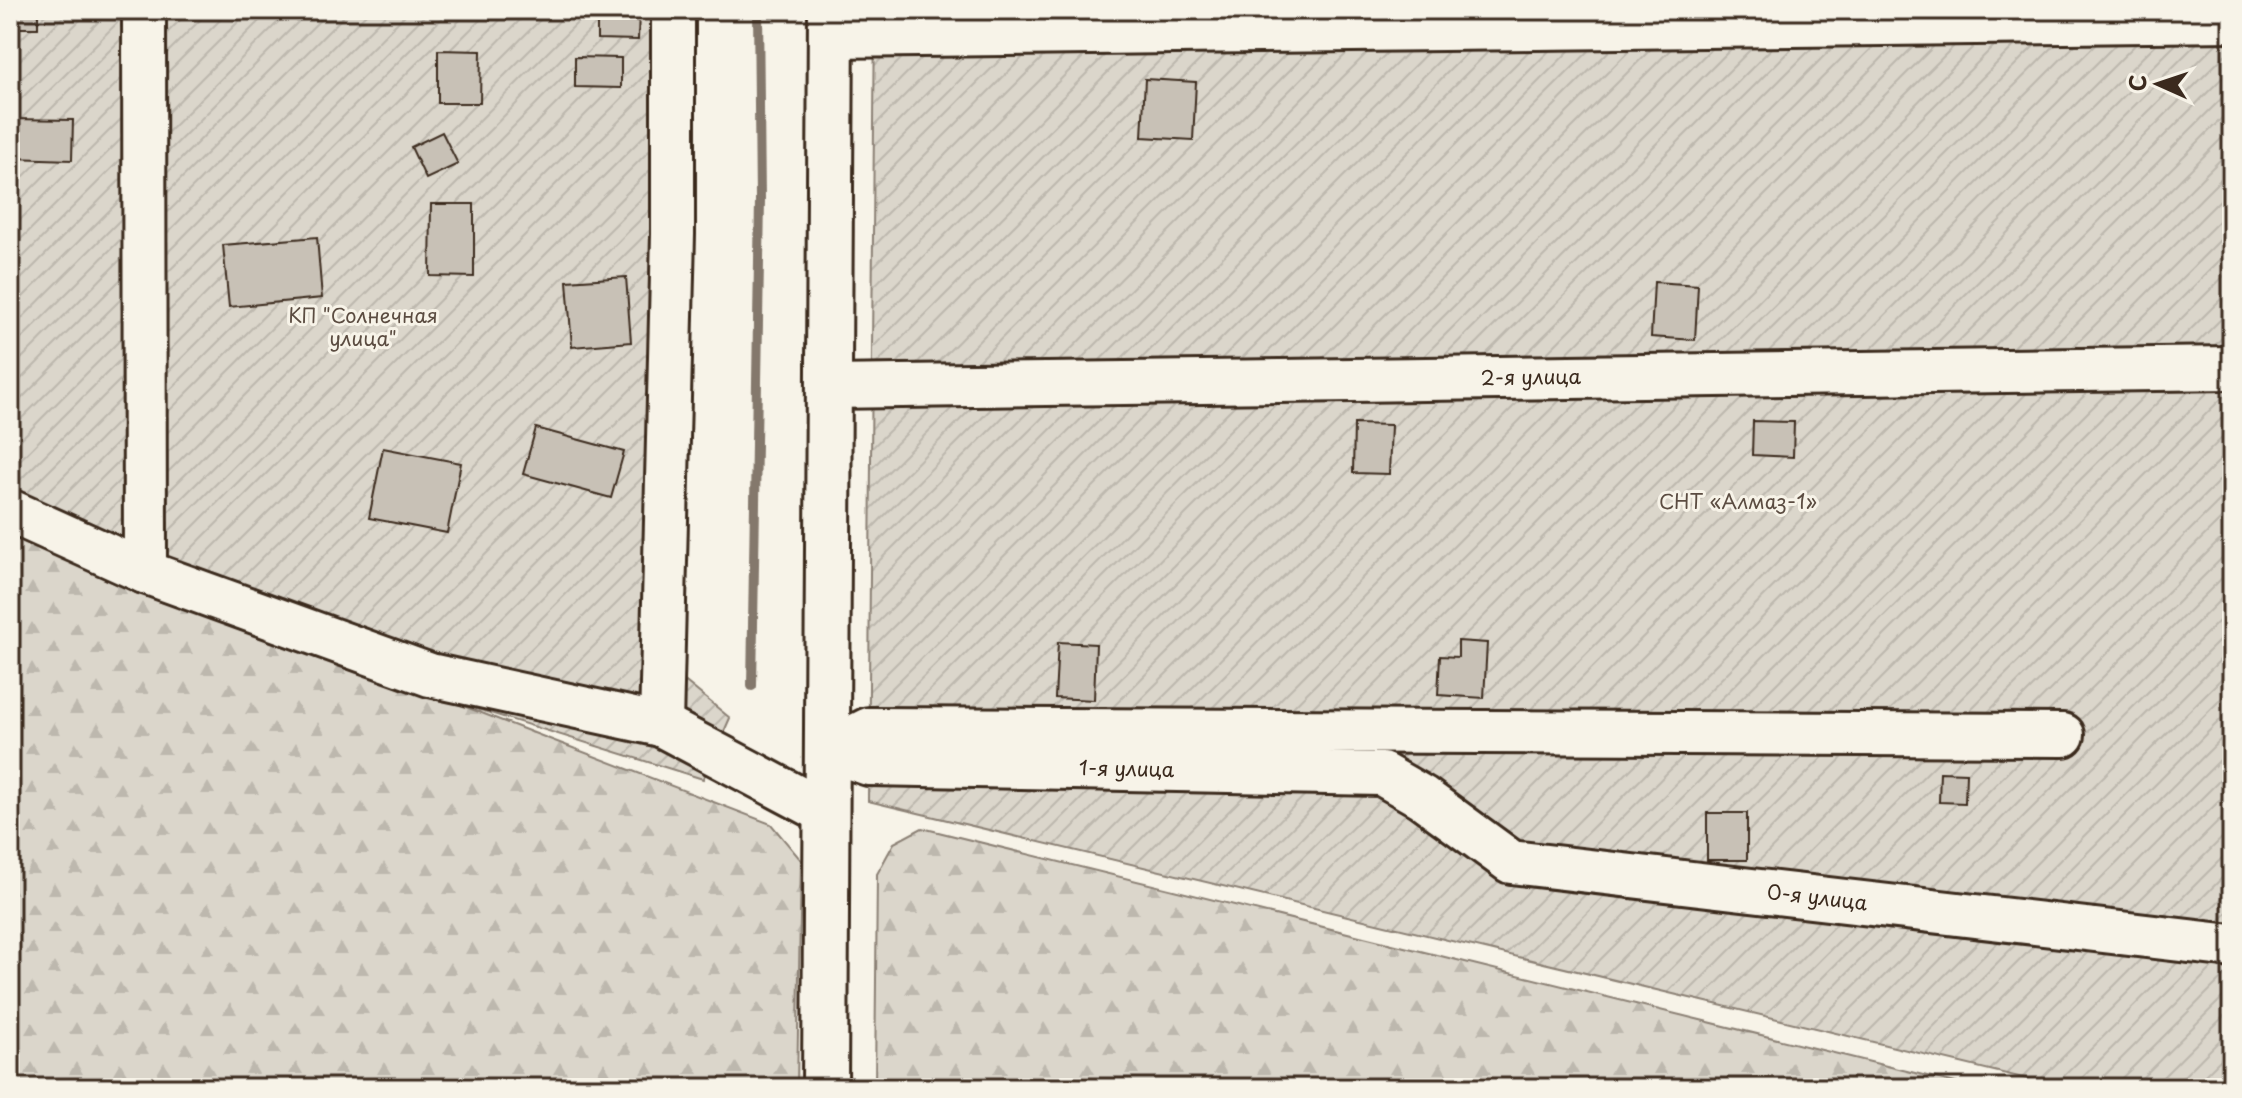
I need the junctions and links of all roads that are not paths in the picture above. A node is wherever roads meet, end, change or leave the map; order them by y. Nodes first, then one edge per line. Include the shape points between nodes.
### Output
1 (144, 10) edge
2 (673, 10) edge
3 (2232, 20) edge
4 (831, 23) edge
5 (2232, 368) edge
6 (829, 387) junction
7 (10, 511) edge
8 (145, 572) junction
9 (661, 725) junction
10 (2063, 735) dead end
11 (827, 750) junction
12 (1422, 797) joint
13 (827, 813) junction
14 (2232, 946) edge
15 (825, 1088) edge

1 - 8 street
2 - 9 street
3 - 4 street
4 - 6 main road
5 - 6 street, 2-я улица
6 - 11 main road
7 - 8 street
8 - 9 street via 430,675
9 - 13 street
10 - 11 street via 869,729
11 - 12 street, 1-я улица via 869,764 1382,774
11 - 13 main road
12 - 14 street, 0-я улица via 1511,862
13 - 15 main road

